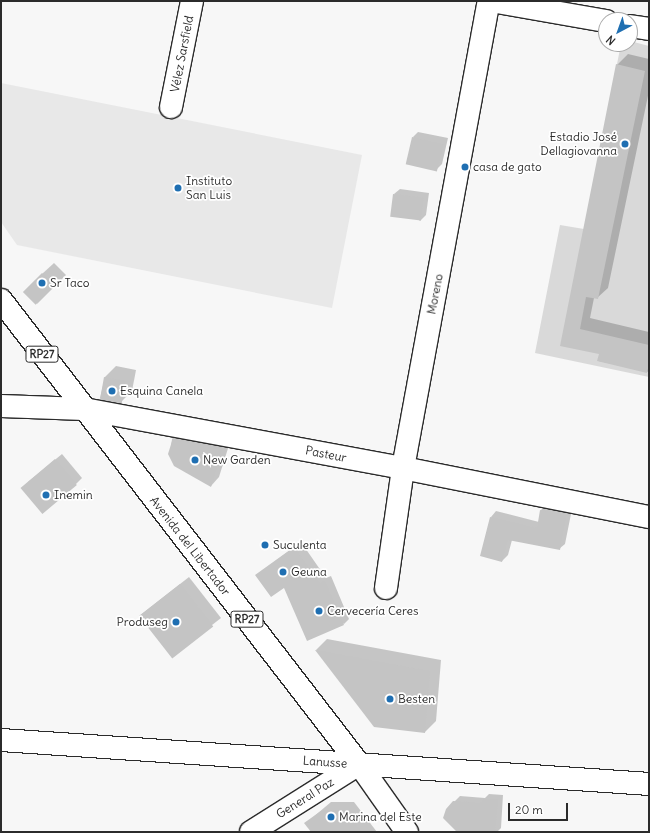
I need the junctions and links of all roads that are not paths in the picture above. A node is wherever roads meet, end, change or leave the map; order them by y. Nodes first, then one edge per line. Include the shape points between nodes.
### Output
1 (192, 1) edge
2 (490, 1) edge
3 (598, 20) edge
4 (638, 27) edge
5 (649, 29) edge
6 (171, 107) dead end
7 (1, 300) edge
8 (1, 406) edge
9 (84, 409) junction
10 (403, 468) junction
11 (649, 517) edge
12 (386, 588) dead end
13 (1, 740) edge
14 (359, 764) junction
15 (649, 784) edge
16 (251, 832) edge
17 (407, 832) edge

1 - 6 street, Vélez Sarsfield
2 - 3 street
2 - 10 street, Moreno
4 - 5 street
7 - 9 street, Avenida del Libertador / RP27
8 - 9 street, Pasteur
9 - 10 street, Pasteur
9 - 14 street, Avenida del Libertador / RP27
10 - 11 street, Pasteur
10 - 12 street, Moreno
13 - 14 street, Lanusse
14 - 15 street, Lanusse
14 - 16 street, General Paz
14 - 17 street, Avenida del Libertador / RP27

